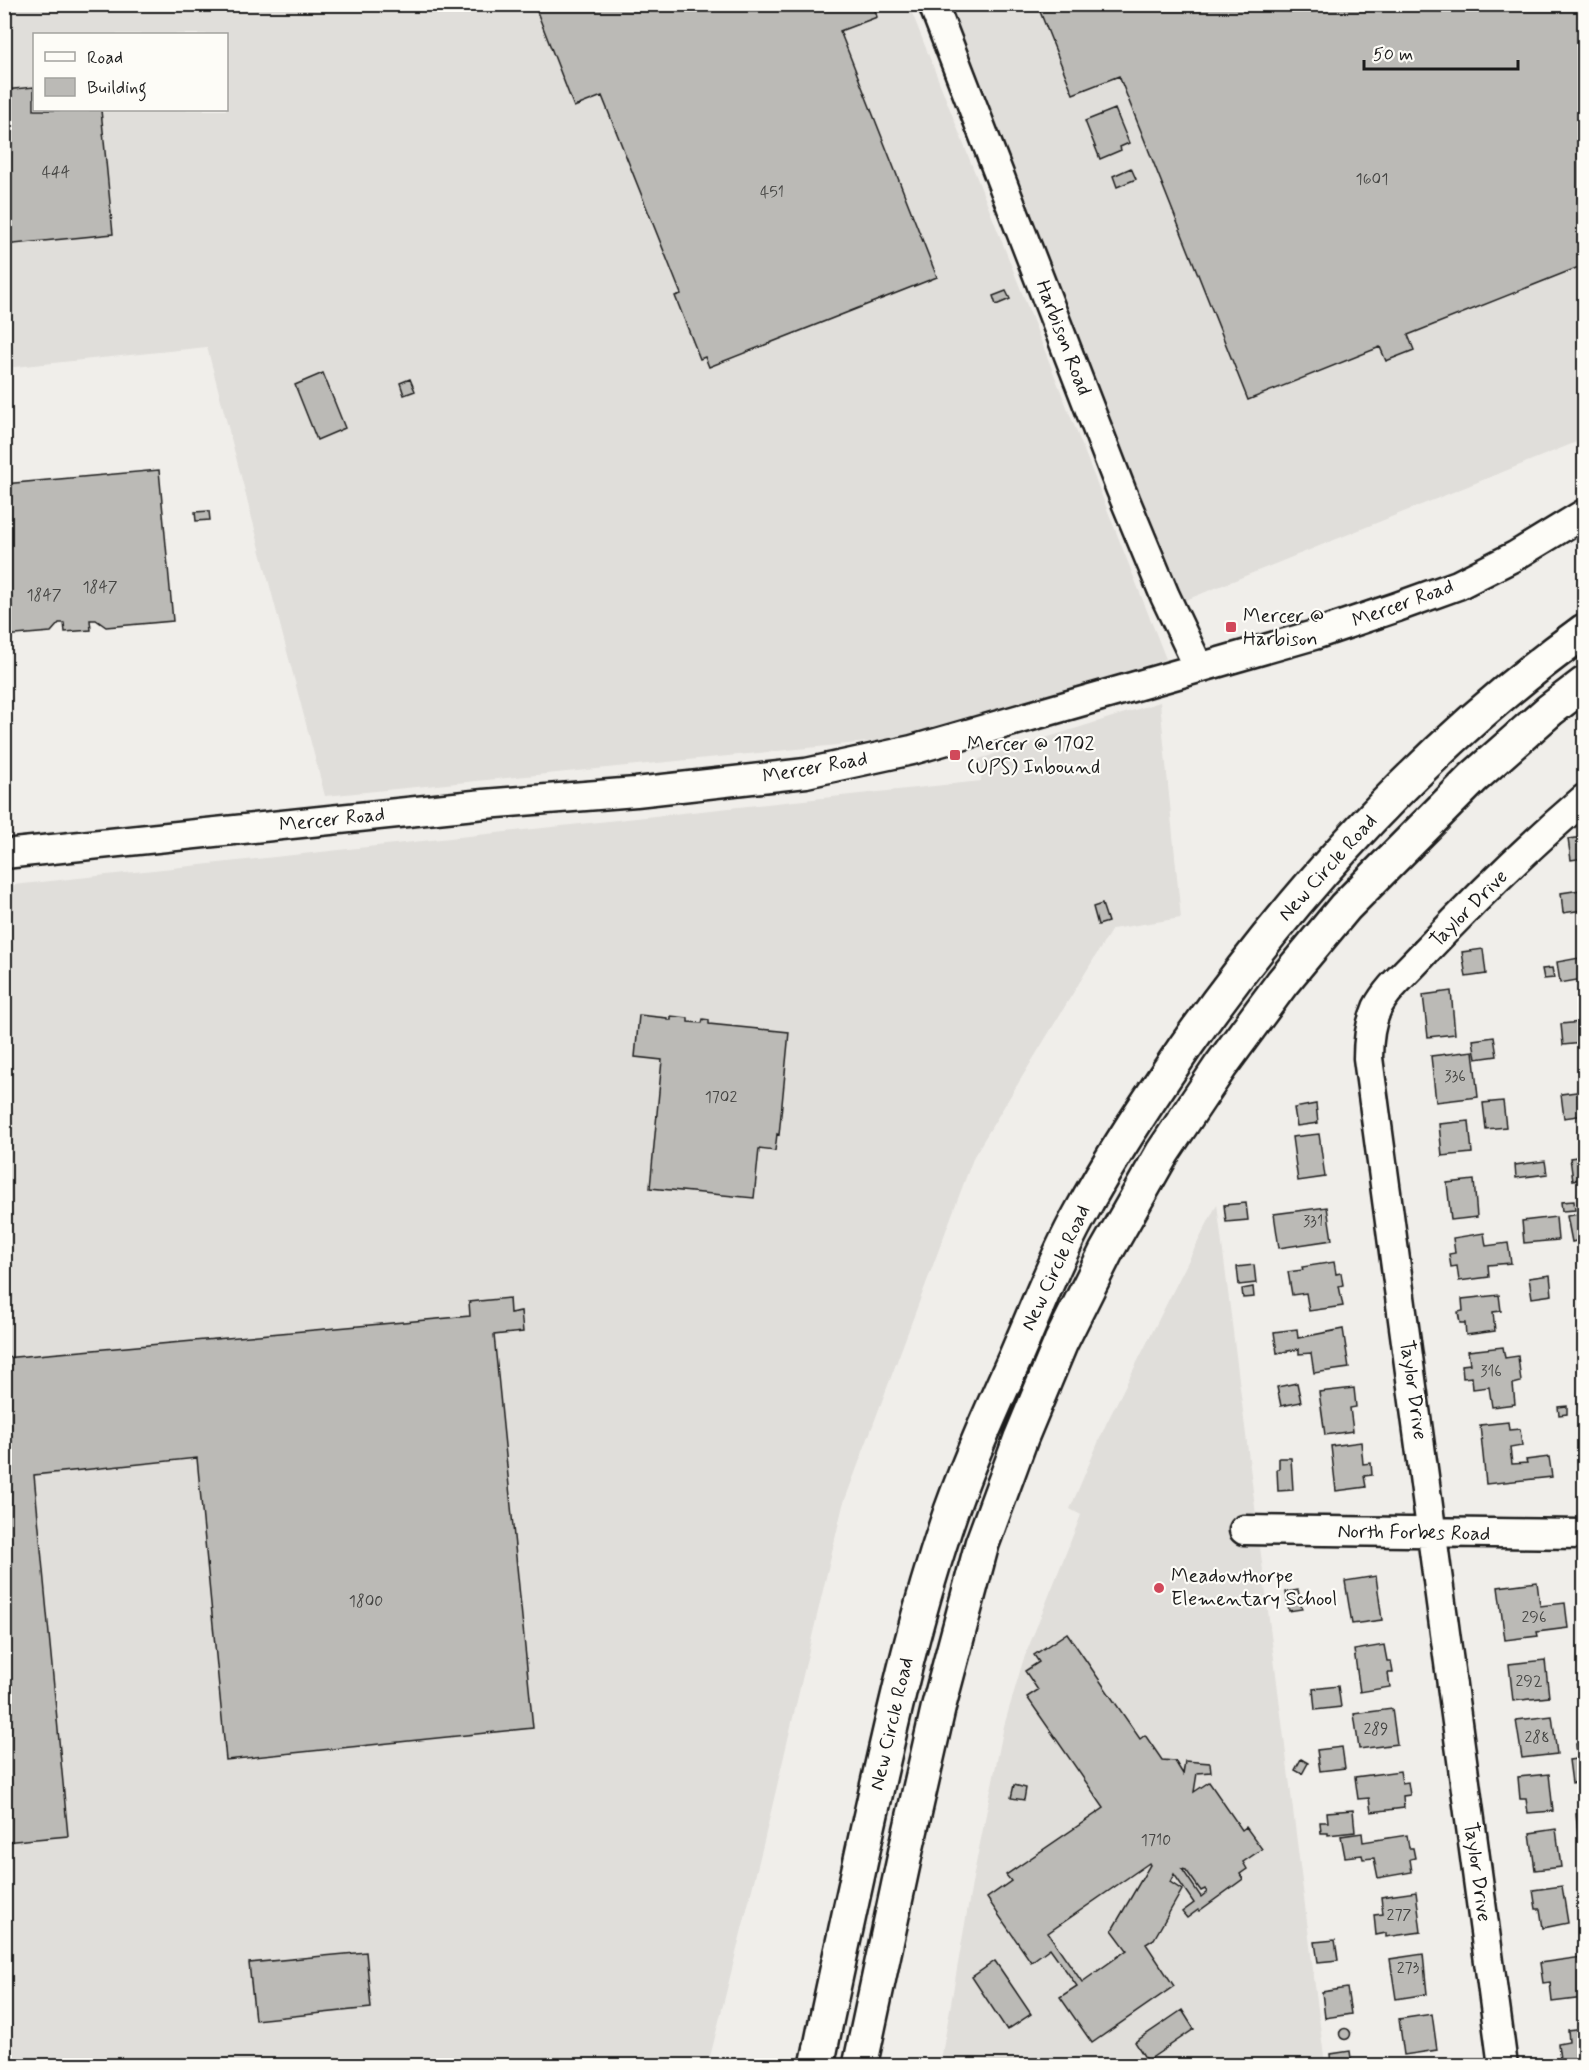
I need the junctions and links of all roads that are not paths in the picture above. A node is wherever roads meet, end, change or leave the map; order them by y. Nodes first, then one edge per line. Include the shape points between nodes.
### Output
1 (933, 4) edge
2 (1584, 514) edge
3 (1584, 631) edge
4 (1199, 668) junction
5 (1584, 684) edge
6 (1584, 800) edge
7 (4, 854) edge
8 (1244, 1530) dead end
9 (1432, 1533) junction
10 (1584, 1534) edge
11 (882, 1961) junction
12 (837, 1967) junction
13 (804, 2066) edge
14 (817, 2066) edge
15 (860, 2066) edge
16 (870, 2066) edge
17 (1503, 2066) edge

1 - 4 street, Harbison Road via 1121,490
2 - 4 street, Mercer Road via 1458,585 1314,635
3 - 12 highway, New Circle Road via 1478,717 1389,799 1278,923 1227,987 1133,1122 1076,1221 979,1437 933,1566 900,1681
4 - 7 street, Mercer Road via 927,746 806,773
5 - 11 highway, New Circle Road via 1473,778 1345,907 1220,1067 1163,1152 1106,1252 1061,1342 982,1544 937,1716
6 - 9 street, Taylor Drive via 1542,835 1392,988 1377,1009 1368,1037
8 - 9 street, North Forbes Road
9 - 10 street, North Forbes Road
9 - 17 street, Taylor Drive
11 - 15 highway, New Circle Road
11 - 16 highway
12 - 13 highway
12 - 14 highway, New Circle Road

